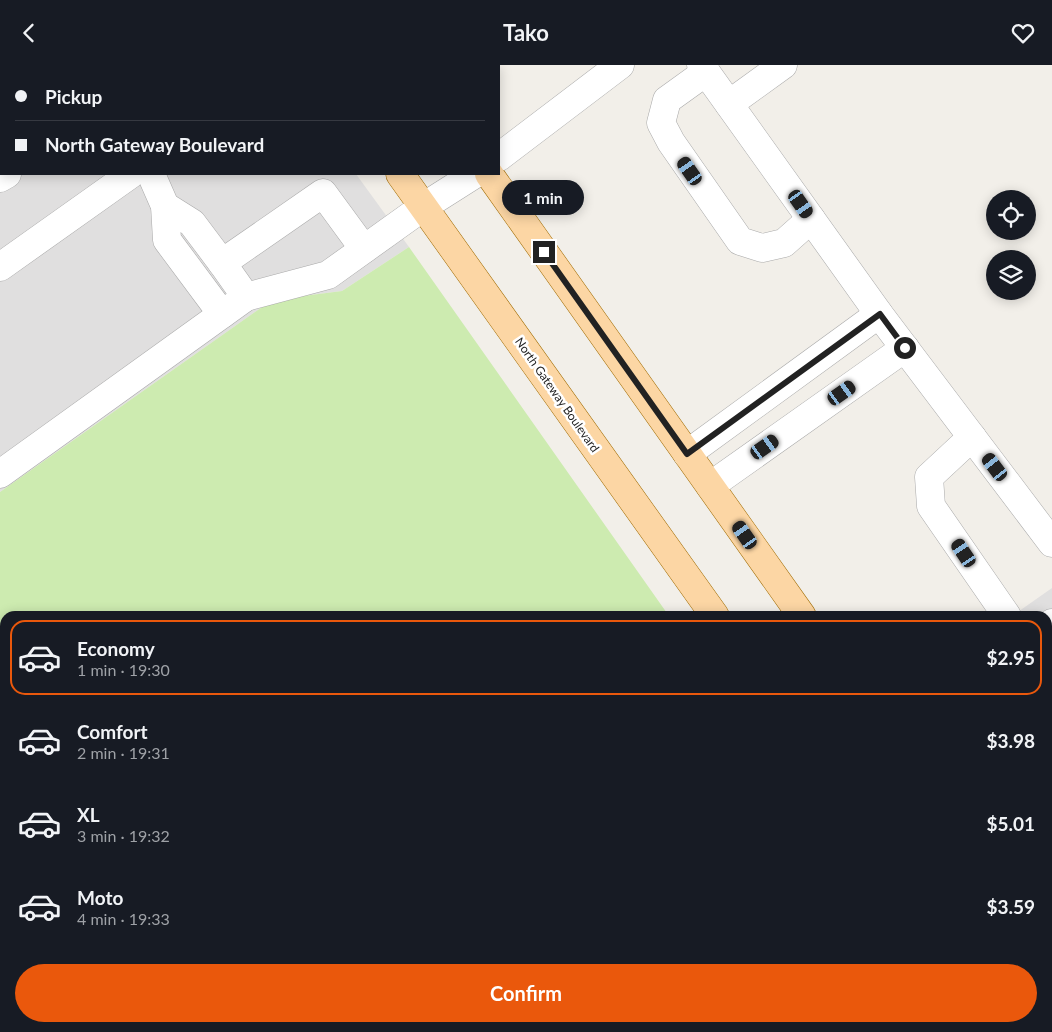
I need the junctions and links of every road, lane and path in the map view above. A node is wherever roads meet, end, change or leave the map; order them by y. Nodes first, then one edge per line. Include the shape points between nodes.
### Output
1 (620, 65) edge
2 (783, 65) edge
3 (703, 68) edge
4 (729, 104) junction
5 (500, 156) edge
6 (130, 175) edge
7 (151, 175) edge
8 (401, 175) edge
9 (473, 175) edge
10 (490, 175) edge
11 (165, 206) junction
12 (423, 207) junction
13 (811, 219) junction
14 (364, 249) junction
15 (216, 255) junction
16 (0, 267) edge
17 (187, 267) junction
18 (246, 297) junction
19 (222, 314) junction
20 (880, 314) junction
21 (905, 348) junction
22 (756, 404) junction
23 (779, 437) junction
24 (972, 437) junction
25 (687, 454) junction
26 (0, 474) edge
27 (710, 486) junction
28 (1052, 543) edge
29 (711, 611) edge
30 (798, 611) edge
31 (1004, 611) edge

1 - 5 street
2 - 4 street
3 - 4 street
3 - 13 street via 667,100 661,123 740,241 762,248 784,243
4 - 13 street
6 - 16 street
7 - 11 street
8 - 12 main road, North Gateway Boulevard
9 - 12 street
10 - 25 main road
11 - 15 street via 192,223
11 - 17 street via 167,239
12 - 14 street
12 - 29 main road, North Gateway Boulevard
13 - 20 street
14 - 15 street via 323,193
14 - 18 street via 328,275
15 - 17 street
15 - 18 street
17 - 19 street
18 - 19 street
19 - 26 street
20 - 21 street
20 - 22 street
21 - 23 street
21 - 24 street
22 - 23 street
22 - 25 street
23 - 27 street
24 - 28 street
24 - 31 street via 929,477 931,506
25 - 27 main road
27 - 30 main road

